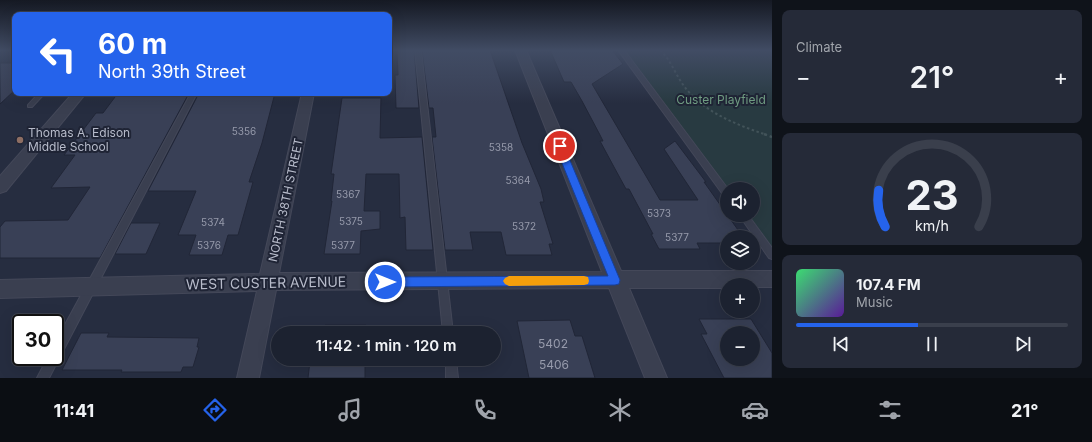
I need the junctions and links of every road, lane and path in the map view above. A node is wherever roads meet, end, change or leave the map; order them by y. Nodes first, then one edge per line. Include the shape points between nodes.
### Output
1 (420, 68) edge
2 (527, 68) edge
3 (634, 68) edge
4 (674, 68) edge
5 (39, 96) edge
6 (77, 96) edge
7 (192, 96) edge
8 (307, 96) edge
9 (30, 106) dead end
10 (772, 137) edge
11 (720, 184) edge
12 (0, 187) edge
13 (748, 222) edge
14 (772, 255) edge
15 (772, 279) edge
16 (615, 280) junction
17 (443, 281) junction
18 (268, 282) junction
19 (91, 287) junction
20 (0, 289) edge
21 (447, 326) edge
22 (64, 337) edge
23 (49, 366) edge
24 (451, 366) edge
25 (43, 378) edge
26 (248, 378) edge
27 (452, 378) edge
28 (656, 378) edge

1 - 17 lane
2 - 16 street
3 - 11 lane
4 - 10 path via 687,90 708,108 733,122
5 - 9 lane
6 - 12 street
7 - 19 lane
8 - 18 street, NORTH 38TH STREET
13 - 14 lane
15 - 16 street, WEST CUSTER AVENUE
16 - 17 street, WEST CUSTER AVENUE
16 - 28 street
17 - 18 street, WEST CUSTER AVENUE
17 - 21 lane
18 - 19 street, WEST CUSTER AVENUE
18 - 26 street, NORTH 38TH STREET
19 - 20 street, WEST CUSTER AVENUE
19 - 22 lane
23 - 25 lane
24 - 27 lane

